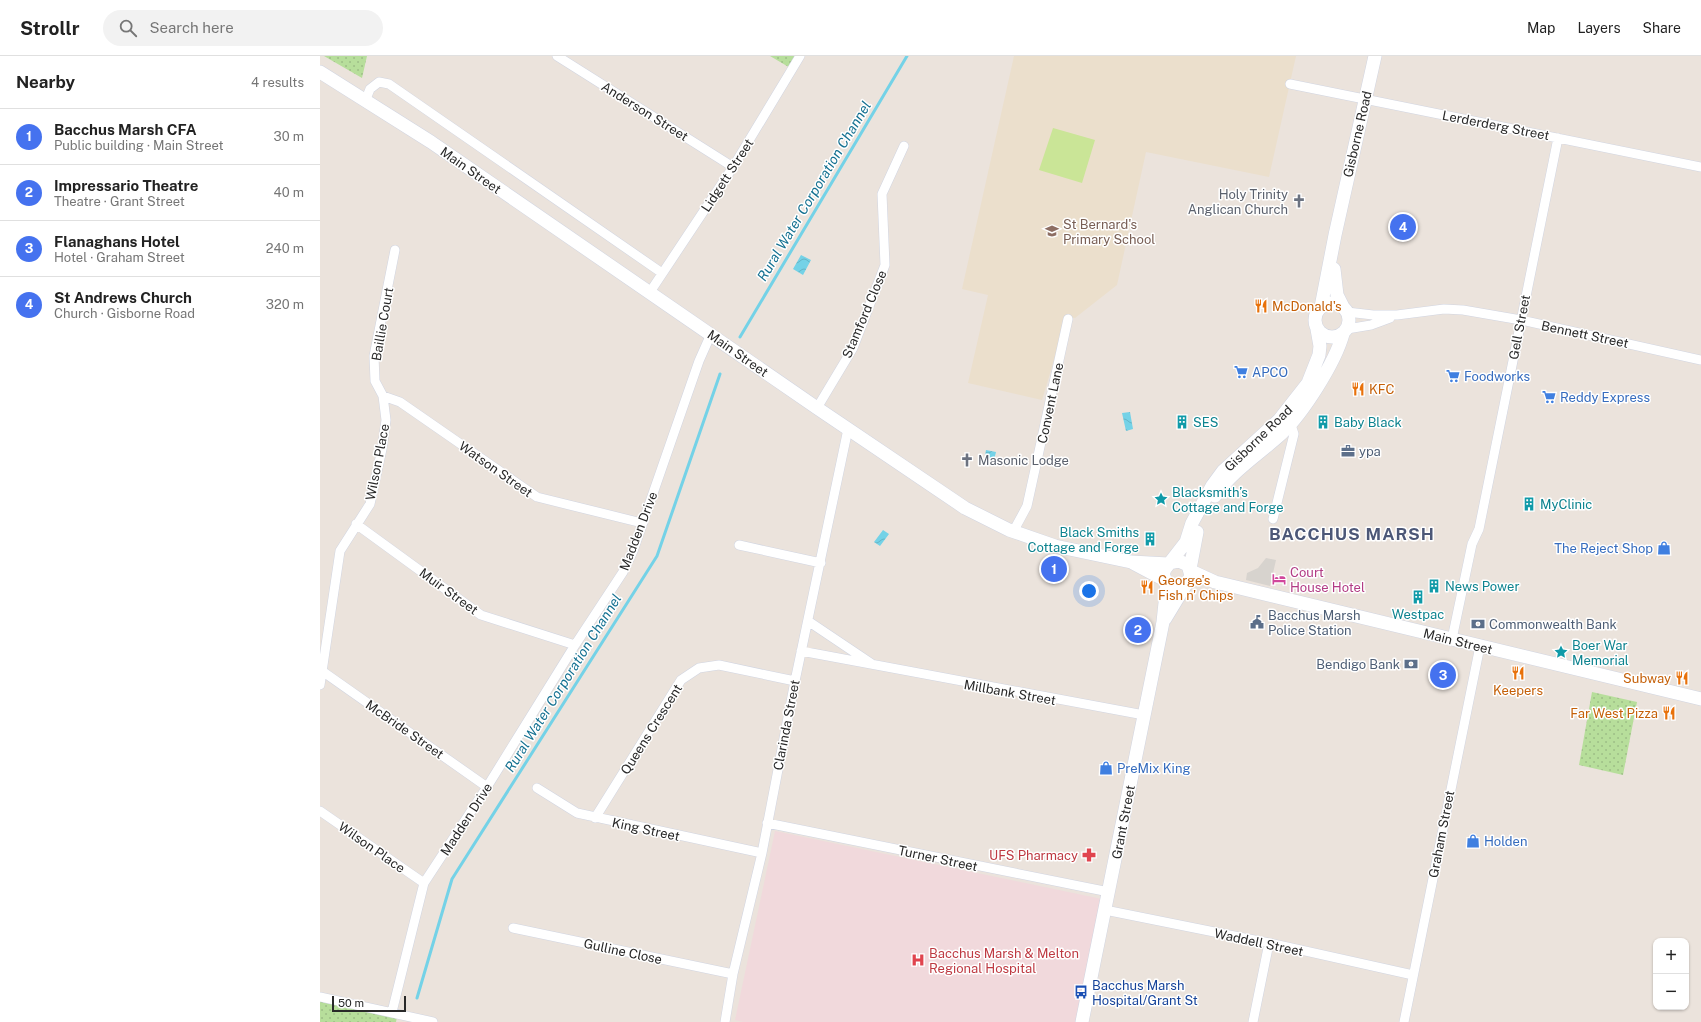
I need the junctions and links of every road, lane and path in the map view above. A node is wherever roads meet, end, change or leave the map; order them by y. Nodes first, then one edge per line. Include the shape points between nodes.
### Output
1 (557, 56) edge
2 (800, 56) edge
3 (1375, 56) edge
4 (320, 72) edge
5 (1290, 84) dead end
6 (366, 99) junction
7 (1365, 99) junction
8 (1558, 138) junction
9 (904, 146) dead end
10 (733, 167) junction
11 (1701, 167) edge
12 (1335, 235) junction
13 (395, 250) dead end
14 (662, 273) junction
15 (650, 292) junction
16 (1321, 307) junction
17 (1345, 309) junction
18 (1396, 315) junction
19 (1068, 319) dead end
20 (1520, 320) junction
21 (1317, 329) junction
22 (1345, 332) junction
23 (711, 334) junction
24 (1701, 360) edge
25 (384, 396) junction
26 (817, 408) junction
27 (1290, 422) junction
28 (848, 429) junction
29 (1273, 519) dead end
30 (642, 523) junction
31 (356, 524) junction
32 (1013, 532) junction
33 (738, 545) dead end
34 (1132, 562) junction
35 (821, 563) junction
36 (1169, 564) junction
37 (1191, 570) junction
38 (1166, 582) junction
39 (1215, 582) junction
40 (1186, 585) junction
41 (808, 621) junction
42 (1163, 622) junction
43 (1452, 639) junction
44 (575, 645) junction
45 (1480, 646) junction
46 (801, 651) junction
47 (877, 667) junction
48 (322, 671) junction
49 (795, 681) junction
50 (320, 685) edge
51 (1701, 699) edge
52 (1144, 715) junction
53 (487, 786) junction
54 (537, 788) dead end
55 (320, 811) edge
56 (596, 818) junction
57 (767, 823) junction
58 (762, 853) junction
59 (424, 882) junction
60 (1109, 892) junction
61 (1105, 910) junction
62 (513, 928) dead end
63 (1269, 943) junction
64 (733, 974) junction
65 (1413, 975) junction
66 (320, 997) edge
67 (392, 1012) junction
68 (433, 1022) edge
69 (725, 1022) edge
70 (1082, 1022) edge
71 (1253, 1022) edge
72 (1404, 1022) edge

1 - 10 street, Anderson Street
2 - 10 street, Lidgett Street
3 - 7 main road, Gisborne Road
4 - 6 main road, Main Street
5 - 7 street, Lerderderg Street
6 - 14 street, Main Street via 370,89 380,82 389,84
6 - 15 main road, Main Street
7 - 8 street, Lerderderg Street
7 - 12 main road, Gisborne Road
8 - 11 street, Lerderderg Street
8 - 20 street, Gell Street
9 - 26 street, Stamford Close via 882,194 885,265 853,348
10 - 14 street, Lidgett Street
12 - 16 main road, Gisborne Road
12 - 17 main road, Gisborne Road via 1334,283
13 - 25 street, Baillie Court via 374,356 375,381
14 - 15 street, Lidgett Street
15 - 23 main road, Main Street
16 - 17 main road via 1332,303
16 - 21 main road via 1315,317
17 - 18 street, Bennett Street via 1373,315
17 - 22 main road via 1350,323
18 - 20 street, Bennett Street via 1444,309
18 - 22 street, Bennett Street
19 - 32 street, Convent Lane via 1027,506
20 - 24 street, Bennett Street
20 - 43 street, Gell Street
21 - 22 main road via 1321,334 1332,338
21 - 36 main road, Gisborne Road via 1319,355 1308,383 1279,420 1223,471 1199,508 1186,542
22 - 27 main road, Gisborne Road via 1338,351 1304,407
23 - 26 main road, Main Street
23 - 30 street, Madden Drive via 699,361
25 - 30 street, Watson Street via 400,402 537,497
25 - 31 street, Wilson Place via 386,420 370,504
26 - 28 main road, Main Street
27 - 29 street via 1294,434
27 - 37 main road, Gisborne Road via 1283,432 1238,470 1220,489 1199,524
28 - 32 main road, Main Street via 939,492
28 - 35 street, Clarinda Street
30 - 44 street, Madden Drive via 624,572
31 - 44 street, Muir Street via 482,615
31 - 48 street, Wilson Place via 340,551
32 - 34 main road, Main Street via 1055,546
33 - 35 street
34 - 36 main road, Main Street
34 - 38 main road, Main Street
35 - 41 street, Clarinda Street
36 - 37 main road via 1174,561 1184,562
36 - 38 main road via 1163,574
37 - 39 main road, Main Street
37 - 40 main road
38 - 40 main road via 1176,588
38 - 42 main road, Grant Street
39 - 40 main road, Main Street
39 - 43 main road, Main Street
40 - 42 main road, Grant Street
41 - 46 street, Clarinda Street
41 - 47 street, Millbank Street
42 - 52 main road, Grant Street
43 - 45 main road, Main Street
44 - 53 street, Madden Drive
45 - 51 main road, Main Street
45 - 65 street, Graham Street
46 - 47 street, Millbank Street
46 - 49 street, Clarinda Street
47 - 52 street, Millbank Street
48 - 50 street, Wilson Place
48 - 53 street, McBride Street
49 - 56 street, Queens Crescent via 719,665 699,668 681,680
49 - 57 street, Clarinda Street
52 - 60 main road, Grant Street
53 - 59 street, Madden Drive
54 - 56 street, King Street via 577,813
55 - 59 street, Wilson Place
56 - 58 street, King Street
57 - 58 street, Clarinda Street
57 - 60 street, Turner Street
58 - 64 street, Clarinda Street
59 - 67 street, Madden Drive
60 - 61 main road, Grant Street
61 - 63 street, Waddell Street
61 - 70 main road, Grant Street
62 - 64 street, Gulline Close
63 - 65 street, Waddell Street
63 - 71 street
64 - 69 street, Clarinda Street
65 - 72 street, Graham Street
66 - 67 street
67 - 68 street

